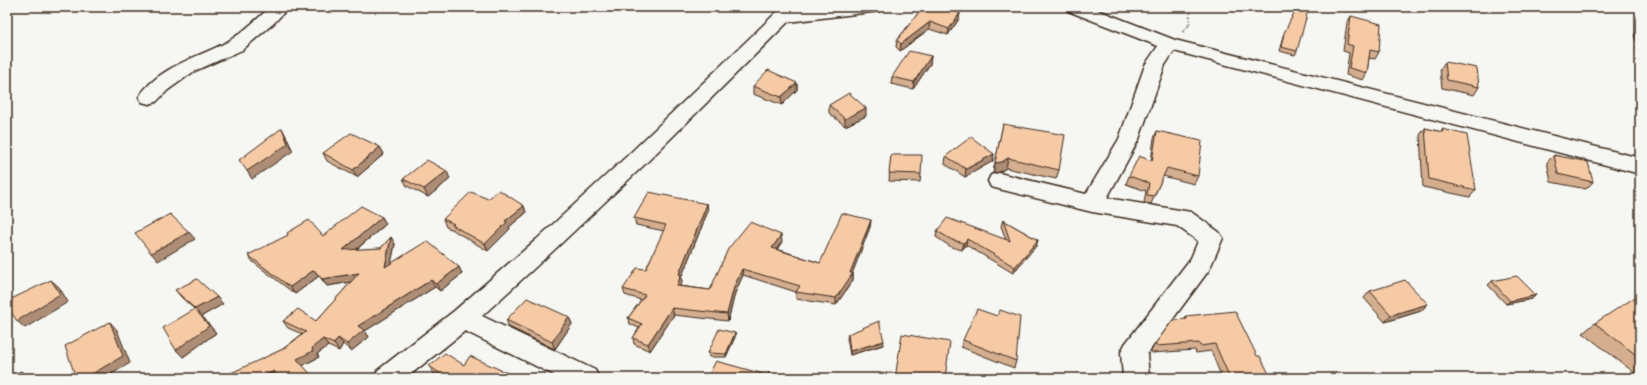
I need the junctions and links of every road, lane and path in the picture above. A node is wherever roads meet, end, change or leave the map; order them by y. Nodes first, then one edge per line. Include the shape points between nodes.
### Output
1 (280, 7) edge
2 (872, 7) edge
3 (1074, 7) edge
4 (1192, 7) edge
5 (787, 12) edge
6 (1170, 44) junction
7 (149, 97) dead end
8 (1640, 166) edge
9 (999, 181) dead end
10 (1092, 204) junction
11 (463, 318) junction
12 (387, 378) edge
13 (586, 378) edge
14 (1136, 378) edge

1 - 7 street via 235,46 186,68 161,85
2 - 5 street
3 - 6 street
4 - 6 path via 1189,25
5 - 11 street via 634,162
6 - 8 street
6 - 10 street via 1155,65 1129,139
9 - 10 street
10 - 14 street via 1183,218 1211,238 1200,263 1134,352
11 - 12 street
11 - 13 street

